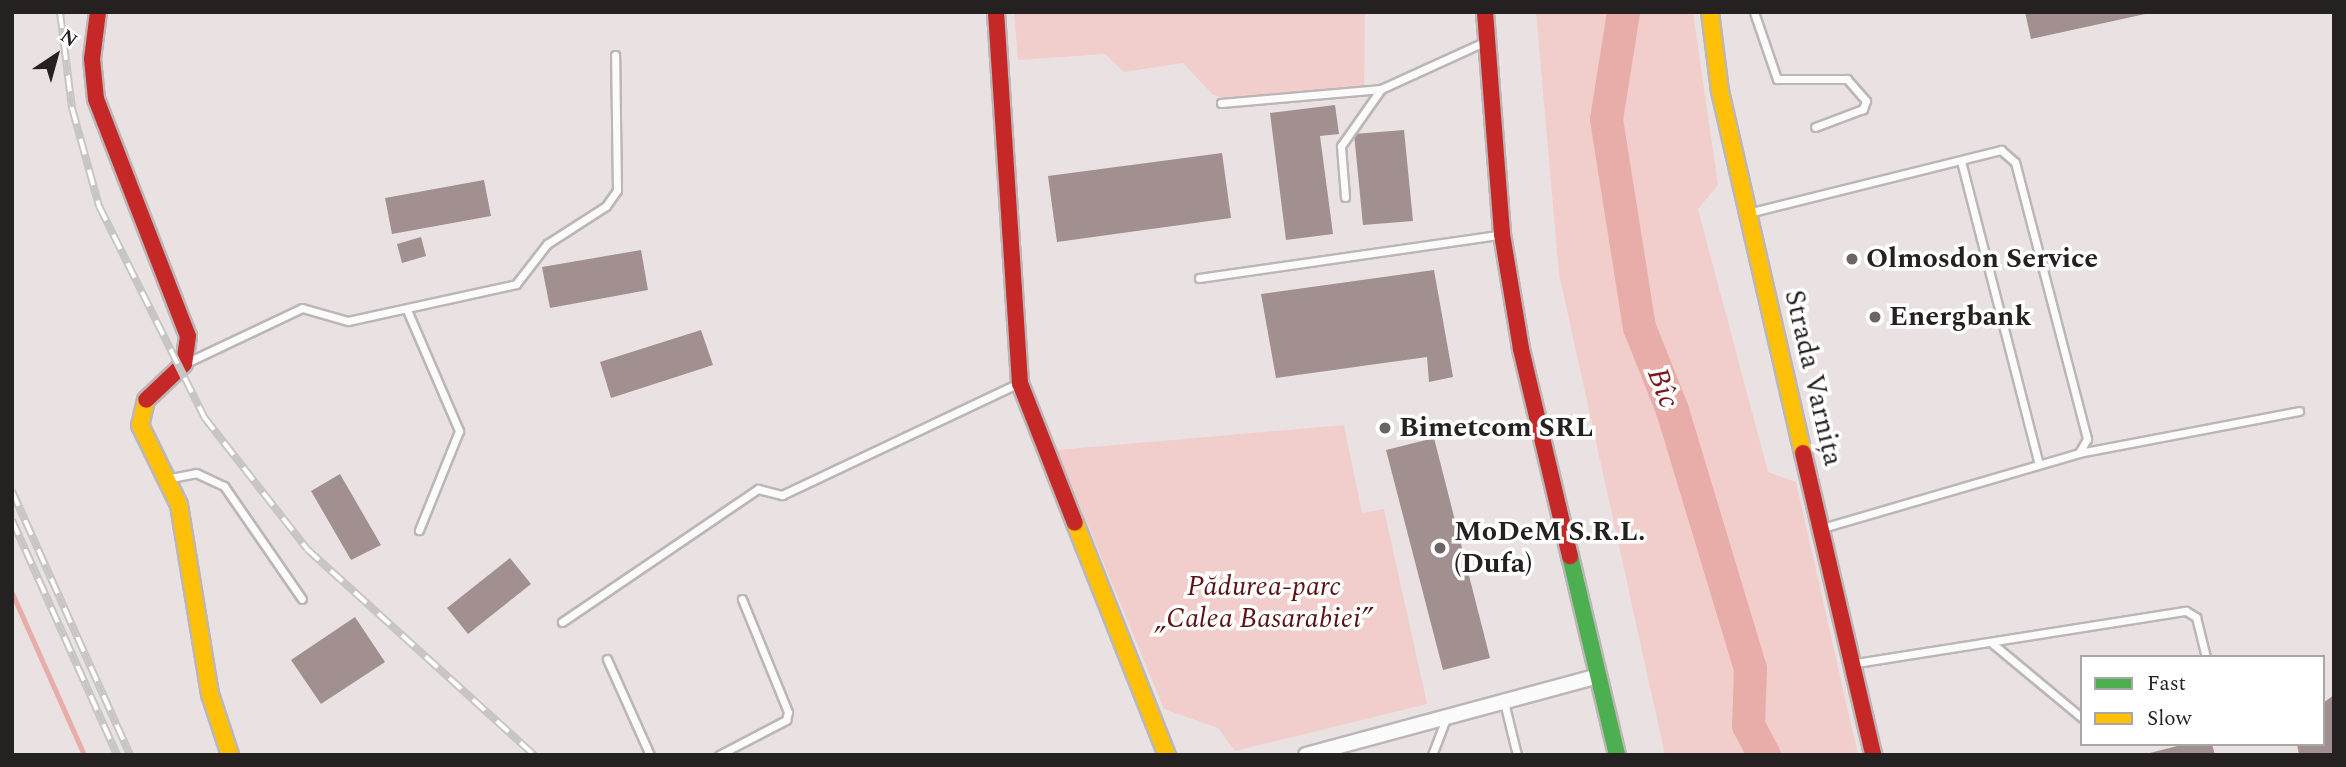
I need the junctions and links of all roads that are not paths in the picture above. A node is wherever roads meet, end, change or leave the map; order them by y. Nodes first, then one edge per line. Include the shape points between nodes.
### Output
1 (98, 12) edge
2 (996, 12) edge
3 (1487, 12) edge
4 (1710, 12) edge
5 (1754, 12) edge
6 (1488, 41) junction
7 (615, 55) dead end
8 (1381, 89) junction
9 (1221, 103) dead end
10 (1815, 127) dead end
11 (1961, 161) junction
12 (1345, 197) dead end
13 (1748, 213) junction
14 (1502, 234) junction
15 (1199, 278) dead end
16 (407, 310) junction
17 (184, 364) junction
18 (1020, 383) junction
19 (2299, 411) dead end
20 (2079, 453) junction
21 (2039, 464) junction
22 (169, 479) junction
23 (1821, 528) junction
24 (419, 530) dead end
25 (742, 599) dead end
26 (302, 600) dead end
27 (562, 622) dead end
28 (1993, 643) junction
29 (2206, 655) edge
30 (607, 659) dead end
31 (1853, 664) junction
32 (1598, 676) junction
33 (1504, 702) junction
34 (2080, 716) edge
35 (1447, 718) junction
36 (740, 747) junction
37 (230, 755) edge
38 (650, 755) edge
39 (719, 755) edge
40 (743, 755) edge
41 (1167, 755) edge
42 (1306, 755) edge
43 (1432, 755) edge
44 (1517, 755) edge
45 (1617, 755) edge
46 (1873, 755) edge

1 - 17 street via 92,59 96,99 188,336
2 - 18 street
3 - 6 street
4 - 13 street, Strada Varnița
5 - 10 lane via 1777,79 1793,84 1847,79 1866,101 1863,109
6 - 8 lane
6 - 14 street
7 - 16 lane via 613,198 547,244 508,289
8 - 9 lane
8 - 12 lane via 1341,146
11 - 13 lane
11 - 20 lane via 2001,150 2015,162 2087,439
11 - 21 lane
13 - 23 street, Strada Varnița
14 - 15 lane
14 - 32 street via 1521,349
16 - 17 lane via 348,321 302,308
16 - 24 lane via 459,431
17 - 22 street via 139,412 144,441
18 - 27 lane via 782,495 758,489
18 - 41 street
19 - 20 lane
20 - 21 lane
21 - 23 lane
22 - 26 lane via 196,473 224,486
22 - 37 street via 211,694
23 - 31 street, Strada Varnița
25 - 36 lane via 788,712 786,720
28 - 29 lane via 2186,611 2196,617
28 - 31 lane
28 - 34 lane
30 - 38 lane
31 - 46 street, Strada Varnița
32 - 33 street
32 - 45 street
33 - 35 street
33 - 44 lane
35 - 42 street
35 - 43 lane
36 - 39 lane
36 - 40 lane

